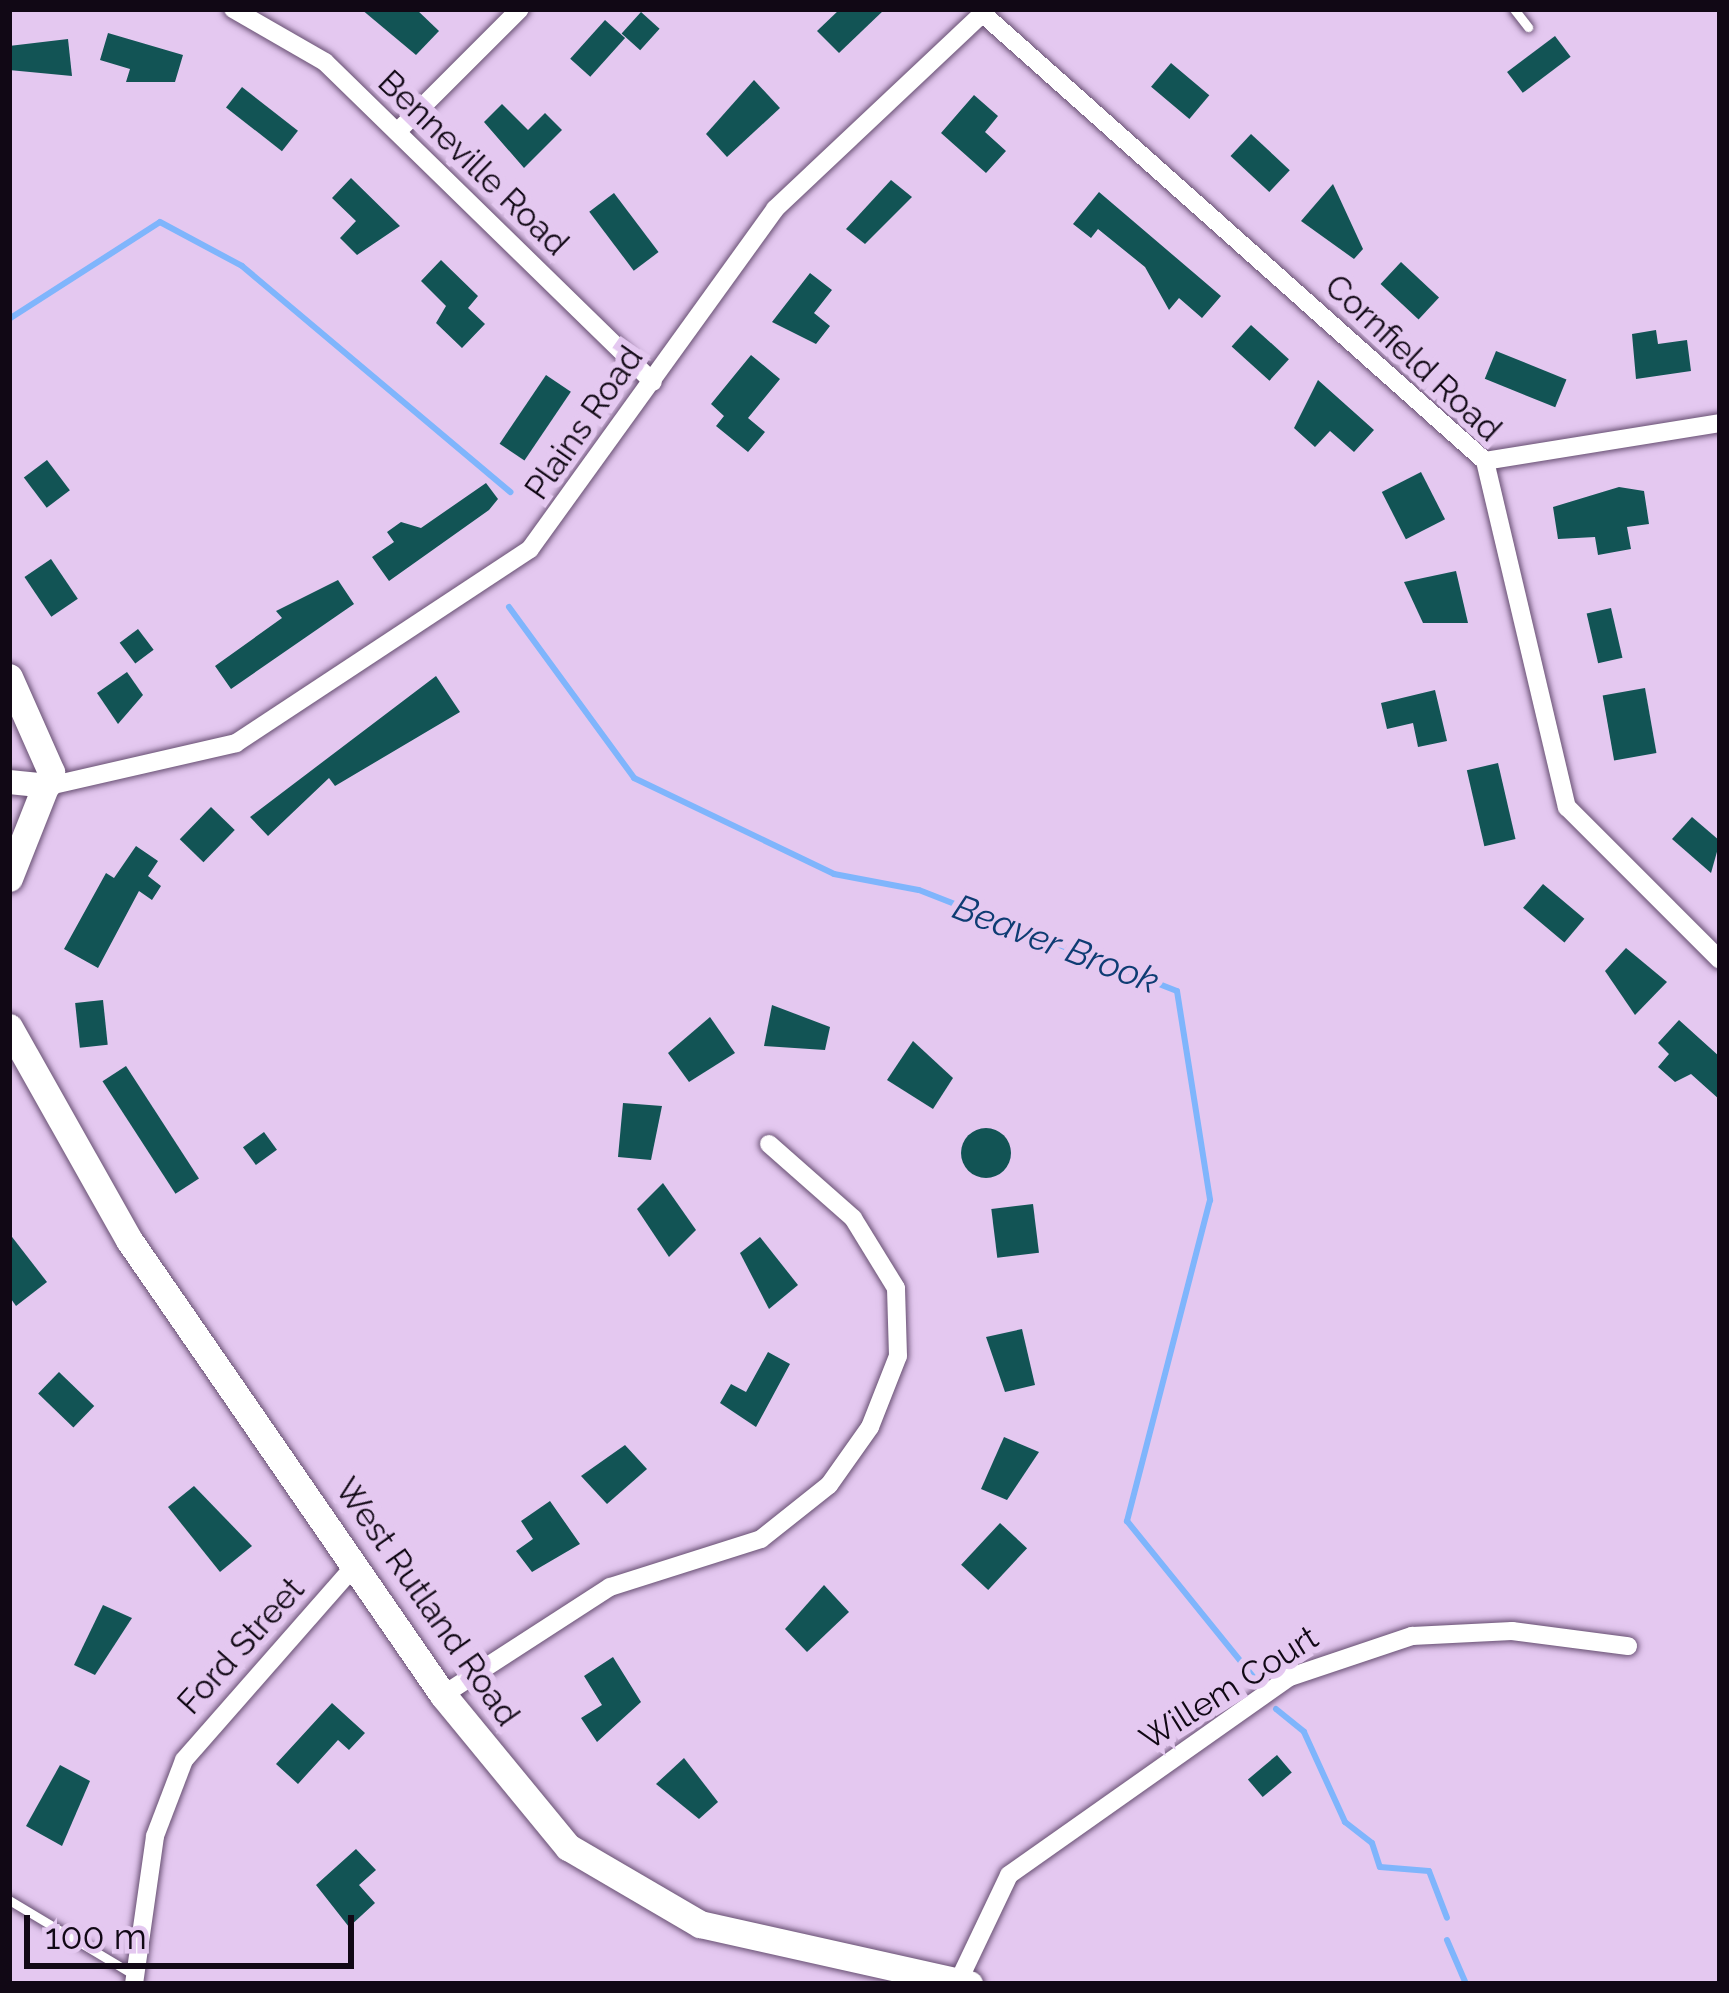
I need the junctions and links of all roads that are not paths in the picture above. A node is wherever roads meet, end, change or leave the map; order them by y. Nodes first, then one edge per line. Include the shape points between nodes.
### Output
1 (233, 9) edge
2 (520, 9) edge
3 (1514, 9) edge
4 (985, 11) edge
5 (1528, 27) dead end
6 (399, 130) junction
7 (653, 382) junction
8 (1720, 423) edge
9 (1485, 460) junction
10 (9, 676) edge
11 (9, 782) edge
12 (49, 786) junction
13 (9, 878) edge
14 (1720, 960) edge
15 (9, 1027) edge
16 (769, 1144) dead end
17 (356, 1564) junction
18 (1628, 1646) dead end
19 (443, 1696) junction
20 (9, 1900) edge
21 (135, 1980) edge
22 (964, 1982) edge

1 - 6 street, Benneville Road via 325,62
2 - 6 street
3 - 5 lane
4 - 7 street, Plains Road via 792,189
4 - 9 street, Cornfield Road
6 - 7 street, Benneville Road
7 - 12 street, Plains Road via 530,549 328,691 200,756
8 - 9 street
9 - 14 street, Cornfield Road via 1567,807
10 - 12 main road via 46,741
11 - 12 street, Plains Road
12 - 13 main road
15 - 17 main road, West Rutland Road via 118,1222
16 - 19 street via 853,1218 896,1288 898,1356 870,1427 829,1485 761,1539 610,1586
17 - 19 main road, West Rutland Road
17 - 21 street, Ford Street via 184,1760 155,1836
18 - 22 street, Willem Court via 1512,1631 1412,1636 1290,1677 1009,1876
19 - 22 main road, West Rutland Road via 568,1847 648,1900 764,1941
20 - 21 lane

